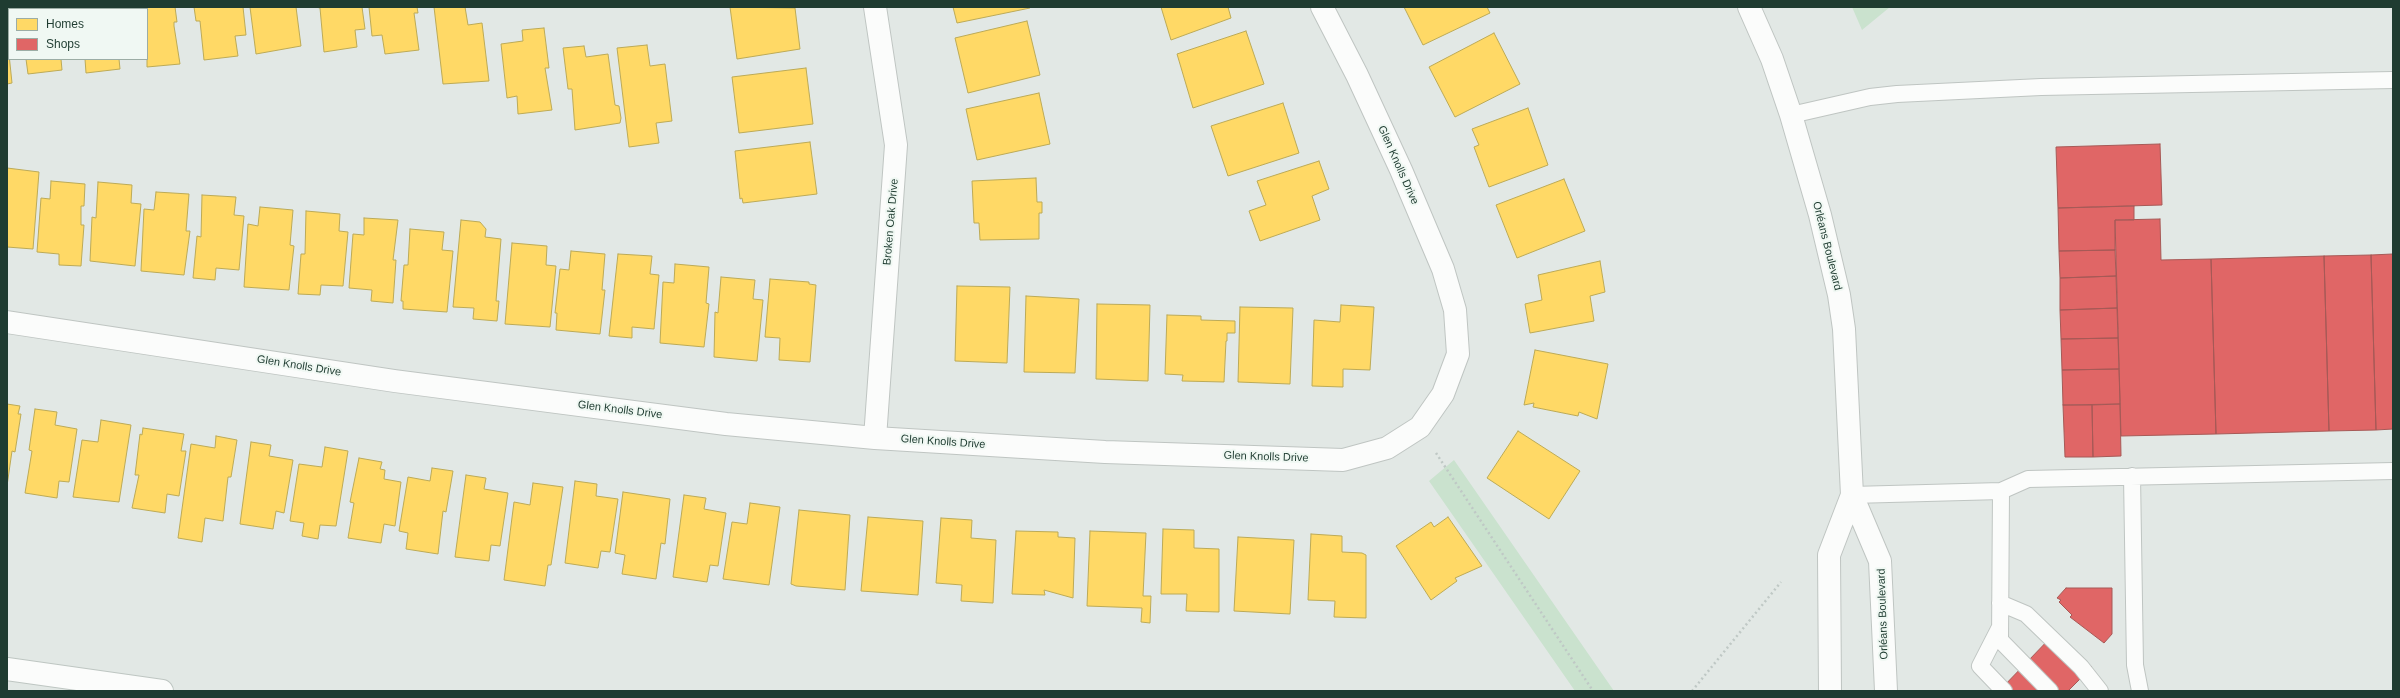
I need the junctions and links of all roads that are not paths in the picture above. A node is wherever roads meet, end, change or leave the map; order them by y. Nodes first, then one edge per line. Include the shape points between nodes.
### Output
1 (875, 7) edge
2 (1322, 7) edge
3 (1749, 7) edge
4 (2393, 80) edge
5 (1791, 115) junction
6 (7, 322) edge
7 (875, 438) junction
8 (2393, 471) edge
9 (2132, 476) junction
10 (2001, 490) junction
11 (1852, 495) junction
12 (2000, 603) junction
13 (2000, 626) junction
14 (7, 669) edge
15 (162, 691) edge
16 (1830, 691) edge
17 (1886, 691) edge
18 (2004, 691) edge
19 (2050, 691) edge
20 (2100, 691) edge
21 (2140, 691) edge

1 - 7 street, Broken Oak Drive via 896,145
2 - 7 street, Glen Knolls Drive via 1358,75 1401,170 1443,269 1455,310 1458,354 1443,394 1420,427 1387,448 1343,460 1105,452
3 - 5 street, Orléans Boulevard via 1772,59
4 - 5 lane via 2041,87 1897,94 1870,97
5 - 11 street, Orléans Boulevard via 1820,215 1839,295 1844,329
6 - 7 street, Glen Knolls Drive via 395,381 726,424
8 - 9 lane
9 - 10 lane via 2028,479
9 - 21 lane via 2135,665
10 - 11 lane
10 - 12 lane
11 - 16 street, Orléans Boulevard via 1830,555
11 - 17 street, Orléans Boulevard via 1880,561
12 - 13 lane
12 - 20 lane via 2026,614 2081,667
13 - 18 lane via 1980,666
13 - 19 lane via 2000,640
14 - 15 street

